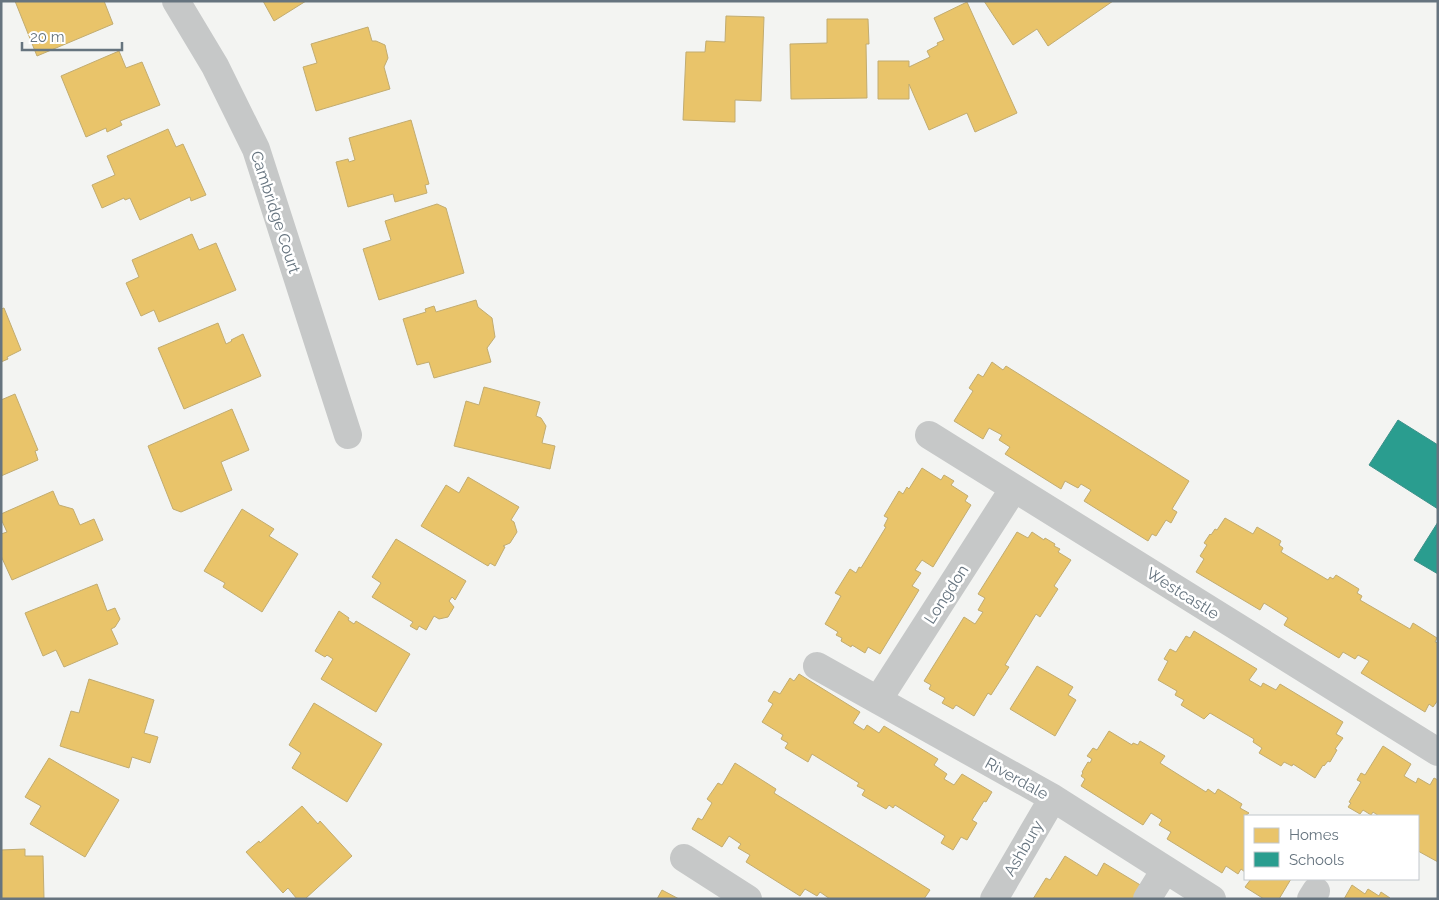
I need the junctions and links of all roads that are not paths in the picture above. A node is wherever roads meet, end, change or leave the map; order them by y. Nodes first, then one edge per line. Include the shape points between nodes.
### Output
1 (176, 1) edge
2 (348, 434) dead end
3 (929, 435) dead end
4 (1014, 488) junction
5 (816, 666) dead end
6 (878, 700) junction
7 (1438, 752) edge
8 (1053, 798) junction
9 (684, 858) dead end
10 (1165, 870) junction
11 (748, 899) edge
12 (994, 899) edge
13 (1147, 899) edge
14 (1212, 899) edge

1 - 2 street, Cambridge Court via 215,66 256,149
3 - 4 street, Westcastle
4 - 6 street, Longdon
4 - 7 street, Westcastle
5 - 6 street, Riverdale
6 - 8 street, Riverdale
8 - 10 street, Riverdale
8 - 12 street, Ashbury
9 - 11 street
10 - 13 street
10 - 14 street, Riverdale

